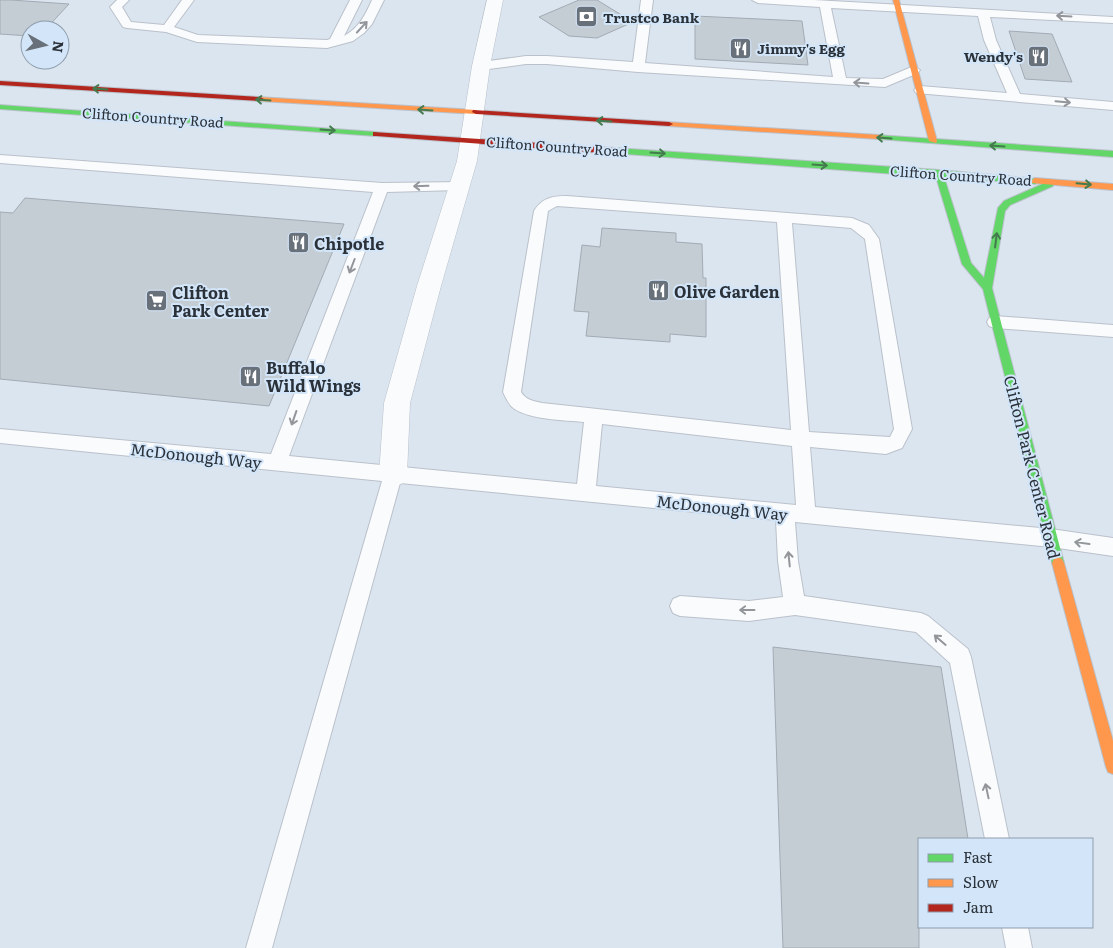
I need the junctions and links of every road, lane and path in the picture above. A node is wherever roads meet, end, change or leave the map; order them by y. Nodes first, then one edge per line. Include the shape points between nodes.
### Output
1 (123, 0) edge
2 (188, 0) edge
3 (356, 0) edge
4 (378, 0) edge
5 (495, 0) edge
6 (640, 0) edge
7 (647, 0) edge
8 (758, 0) edge
9 (825, 4) junction
10 (897, 4) edge
11 (983, 12) junction
12 (1113, 20) edge
13 (167, 29) junction
14 (335, 42) junction
15 (481, 66) junction
16 (638, 68) junction
17 (914, 70) junction
18 (840, 81) junction
19 (0, 83) edge
20 (920, 90) junction
21 (1015, 98) junction
22 (1113, 106) edge
23 (0, 107) edge
24 (474, 113) junction
25 (470, 140) junction
26 (933, 141) junction
27 (1064, 151) junction
28 (1113, 154) edge
29 (1002, 158) dead end
30 (0, 159) edge
31 (948, 164) dead end
32 (939, 174) junction
33 (1056, 182) junction
34 (459, 185) junction
35 (1113, 187) edge
36 (382, 188) junction
37 (784, 218) junction
38 (987, 288) junction
39 (996, 322) junction
40 (1113, 331) edge
41 (594, 416) junction
42 (0, 436) edge
43 (800, 439) junction
44 (277, 463) junction
45 (393, 474) junction
46 (586, 493) junction
47 (785, 513) junction
48 (806, 515) junction
49 (1051, 538) junction
50 (1113, 547) edge
51 (795, 605) junction
52 (680, 606) dead end
53 (1113, 766) edge
54 (997, 838) edge
55 (1015, 928) edge
56 (259, 948) edge
57 (1019, 948) edge

1 - 13 lane via 116,8 127,25
2 - 13 lane
3 - 14 lane
14 -> 4 lane via 360,31
5 - 15 street
6 - 7 lane
7 - 16 lane
8 - 9 lane
9 - 10 lane
9 - 18 lane
10 - 11 lane
10 - 17 street
12 -> 11 lane
11 - 21 lane via 990,40
13 - 14 lane via 197,38 313,45
15 - 16 lane via 546,60
15 - 24 street
16 - 18 lane
17 -> 18 lane via 885,83
17 - 20 street
24 -> 19 street, Clifton Country Road
20 - 21 lane
20 - 26 street
21 -> 22 lane
23 -> 25 street, Clifton Country Road
24 - 25 street
26 -> 24 street, Clifton Country Road
25 -> 32 street, Clifton Country Road
25 - 34 street
27 -> 26 street, Clifton Country Road
27 - 28 street, Clifton Country Road
27 - 29 street
30 - 36 lane
31 - 32 street
32 - 33 street, Clifton Country Road
32 - 38 street, Clifton Park Center Road via 967,264
33 -> 35 street, Clifton Country Road
38 -> 33 street via 1001,210 1008,203
34 -> 36 lane
34 - 45 street via 397,403
36 -> 44 lane
37 - 41 lane via 567,201 545,205 541,211 512,392 515,402 524,406
37 - 43 lane
37 - 43 lane via 858,224 872,238 902,429 896,443 886,446
38 - 39 street, Clifton Park Center Road
39 - 40 lane
39 - 49 street, Clifton Park Center Road
41 - 43 lane
41 - 46 lane
42 - 44 lane, McDonough Way
43 - 48 lane
44 - 45 lane, McDonough Way
45 - 46 lane, McDonough Way
45 - 56 lane
46 - 47 lane, McDonough Way
47 - 48 lane, McDonough Way
51 -> 47 lane
48 - 49 lane, McDonough Way
50 -> 49 lane, McDonough Way
49 - 53 street, Clifton Park Center Road
51 -> 52 lane via 749,611
54 -> 51 lane via 960,657 921,624
55 - 57 lane

